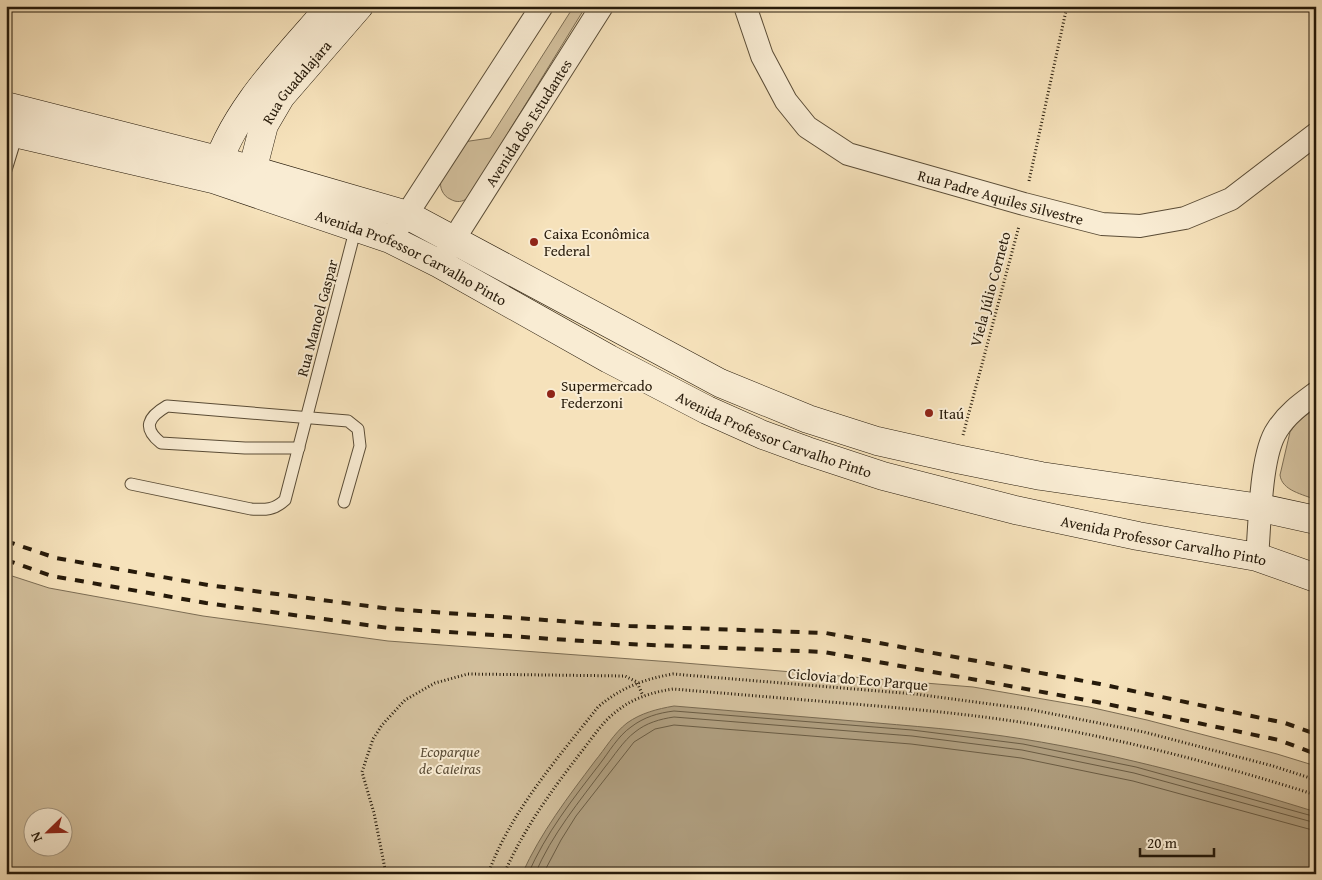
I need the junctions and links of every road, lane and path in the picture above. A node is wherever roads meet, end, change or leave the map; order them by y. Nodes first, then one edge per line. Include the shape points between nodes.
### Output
1 (331, 6) edge
2 (359, 6) edge
3 (542, 6) edge
4 (602, 6) edge
5 (745, 6) edge
6 (1067, 6) edge
7 (6, 106) edge
8 (12, 133) edge
9 (1316, 134) edge
10 (6, 170) edge
11 (215, 170) junction
12 (250, 180) junction
13 (1024, 204) junction
14 (407, 215) junction
15 (356, 227) junction
16 (390, 239) junction
17 (454, 239) junction
18 (440, 264) junction
19 (1316, 393) edge
20 (306, 417) junction
21 (299, 448) junction
22 (957, 459) junction
23 (131, 484) dead end
24 (344, 502) dead end
25 (1261, 508) junction
26 (1316, 520) edge
27 (1257, 557) junction
28 (1316, 578) edge
29 (637, 682) junction
30 (643, 696) junction
31 (1316, 780) edge
32 (1316, 795) edge
33 (386, 874) edge
34 (488, 874) edge
35 (504, 874) edge

1 - 11 street, Rua Guadalajara via 248,106 230,134
2 - 12 street, Rua Guadalajara via 272,110 264,125
3 - 14 street
4 - 17 street, Avenida dos Estudantes
5 - 13 street, Rua Padre Aquiles Silvestre via 762,56 786,101 807,127 848,154
6 - 13 path, Viela Júlio Corneto
7 - 11 street, Avenida Professor Carvalho Pinto
8 - 10 lane
8 - 11 street, Avenida Professor Carvalho Pinto
9 - 13 street, Rua Padre Aquiles Silvestre via 1231,198 1185,218 1140,226 1102,224
11 - 12 street, Avenida Professor Carvalho Pinto
12 - 14 street, Avenida Professor Carvalho Pinto
12 - 15 street, Avenida Professor Carvalho Pinto
13 - 22 path, Viela Júlio Corneto
14 - 16 street
14 - 17 street, Avenida Professor Carvalho Pinto
15 - 16 street, Avenida Professor Carvalho Pinto
15 - 20 lane, Rua Manoel Gaspar
16 - 18 street, Avenida Professor Carvalho Pinto
17 - 18 street, Avenida dos Estudantes
17 - 22 street, Avenida Professor Carvalho Pinto via 720,383 808,419 877,441
18 - 27 street, Avenida Professor Carvalho Pinto via 707,410 798,448 883,476 1015,510
19 - 25 street via 1292,411 1276,430 1267,452
20 - 21 lane, Rua Manoel Gaspar
20 - 21 lane via 167,406 156,412 148,429 161,443
20 - 24 lane via 348,421 358,430 360,446
21 - 23 lane, Rua Manoel Gaspar via 285,500 276,508 252,509
22 - 25 street, Avenida Professor Carvalho Pinto via 1041,476
25 - 26 street, Avenida Professor Carvalho Pinto
25 - 27 street
27 - 28 street, Avenida Professor Carvalho Pinto
29 - 30 path
29 - 31 path, Ciclovia do Eco Parque via 673,674 972,700 1144,732
29 - 33 path via 625,676 468,674 435,682 405,700 373,739 362,772
29 - 34 path, Ciclovia do Eco Parque via 609,697 536,787 502,842
30 - 32 path via 673,689 970,715 1141,746
30 - 35 path via 608,717 530,822

